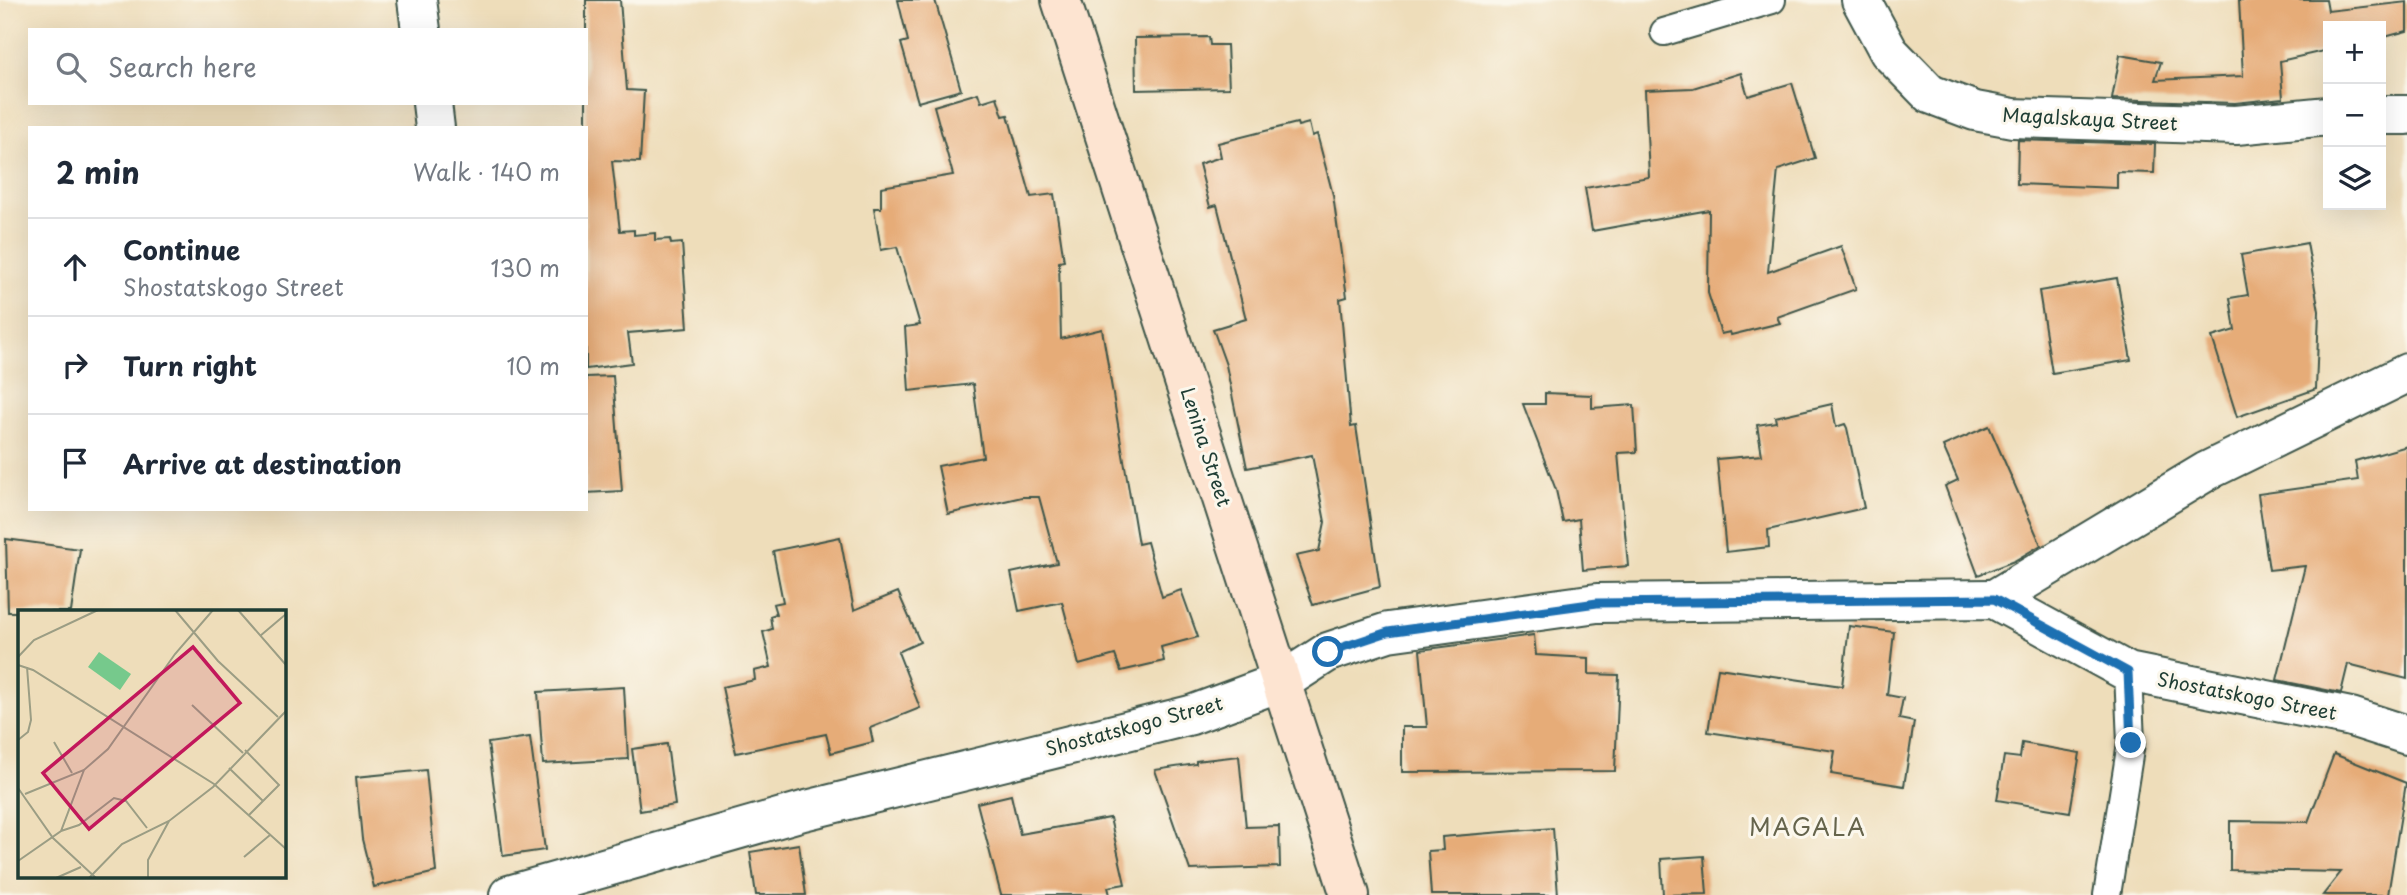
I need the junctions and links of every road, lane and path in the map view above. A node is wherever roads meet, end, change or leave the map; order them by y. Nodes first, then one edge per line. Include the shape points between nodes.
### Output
1 (417, 0) edge
2 (1060, 0) edge
3 (1772, 0) edge
4 (1861, 0) edge
5 (421, 28) edge
6 (1664, 32) dead end
7 (432, 105) edge
8 (2407, 115) edge
9 (2323, 116) edge
10 (2386, 116) edge
11 (435, 126) edge
12 (2407, 373) edge
13 (1994, 599) junction
14 (2128, 672) junction
15 (1283, 681) junction
16 (2407, 735) edge
17 (509, 895) edge
18 (1350, 895) edge
19 (2107, 895) edge

1 - 5 street
2 - 15 street, Lenina Street
3 - 6 lane
4 - 9 street, Magalskaya Street via 1889,52 1930,94 1975,111 2013,118 2236,125
7 - 11 street
8 - 10 street
12 - 13 street via 2207,471
13 - 14 street, Shostatskogo Street
13 - 15 street, Shostatskogo Street via 1597,603 1388,632 1328,652
14 - 16 street, Shostatskogo Street via 2351,717
14 - 19 lane via 2131,743
15 - 17 street, Shostatskogo Street via 1191,715 803,811
15 - 18 street, Lenina Street

